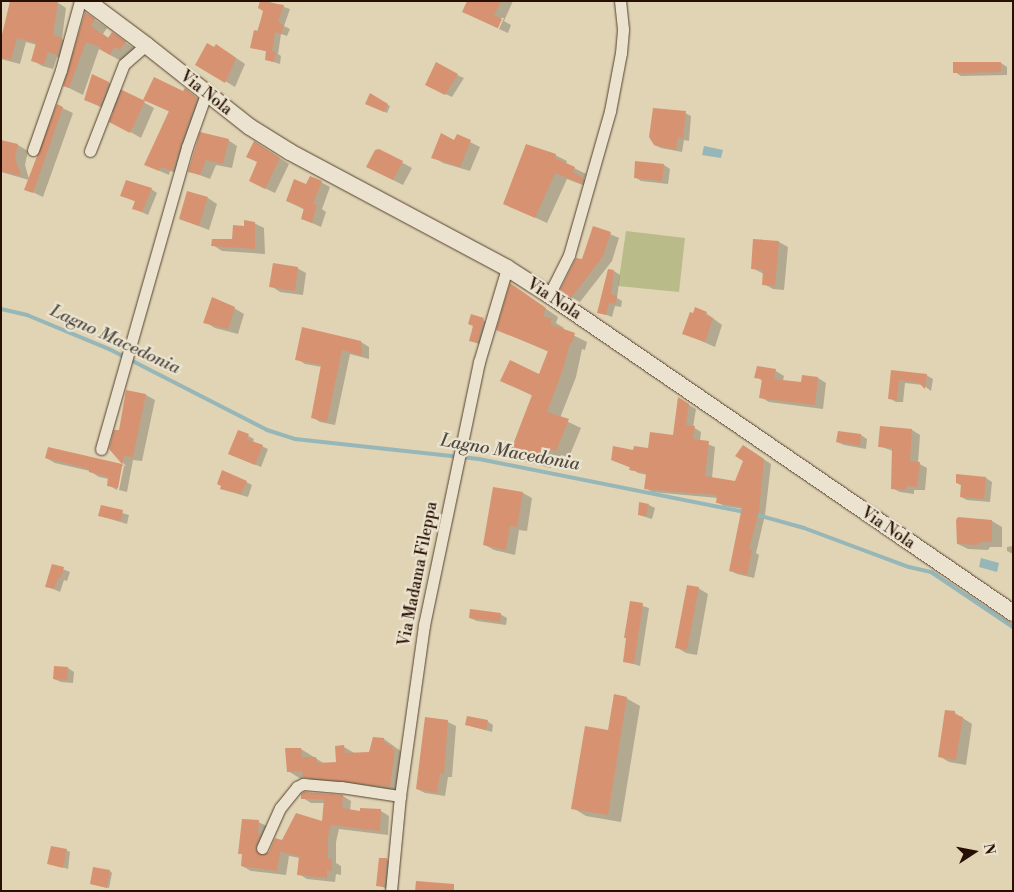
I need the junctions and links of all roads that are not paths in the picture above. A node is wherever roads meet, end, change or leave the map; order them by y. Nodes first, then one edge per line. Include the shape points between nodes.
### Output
1 (80, 1) edge
2 (87, 1) edge
3 (620, 1) edge
4 (146, 45) junction
5 (206, 94) junction
6 (34, 150) dead end
7 (90, 151) dead end
8 (506, 268) junction
9 (549, 295) junction
10 (101, 449) dead end
11 (1013, 613) edge
12 (400, 796) junction
13 (262, 848) dead end
14 (391, 891) edge

1 - 6 street
2 - 4 street, Via Nola
3 - 9 street via 621,53 610,110 568,255
4 - 5 street, Via Nola
4 - 7 street via 124,64
5 - 8 street, Via Nola via 290,152
5 - 10 street via 187,147
8 - 9 street, Via Nola
8 - 12 street, Via Madama Fileppa via 479,362 436,562 422,634
9 - 11 street, Via Nola
12 - 13 street via 303,784 280,808
12 - 14 street, Via Madama Fileppa

